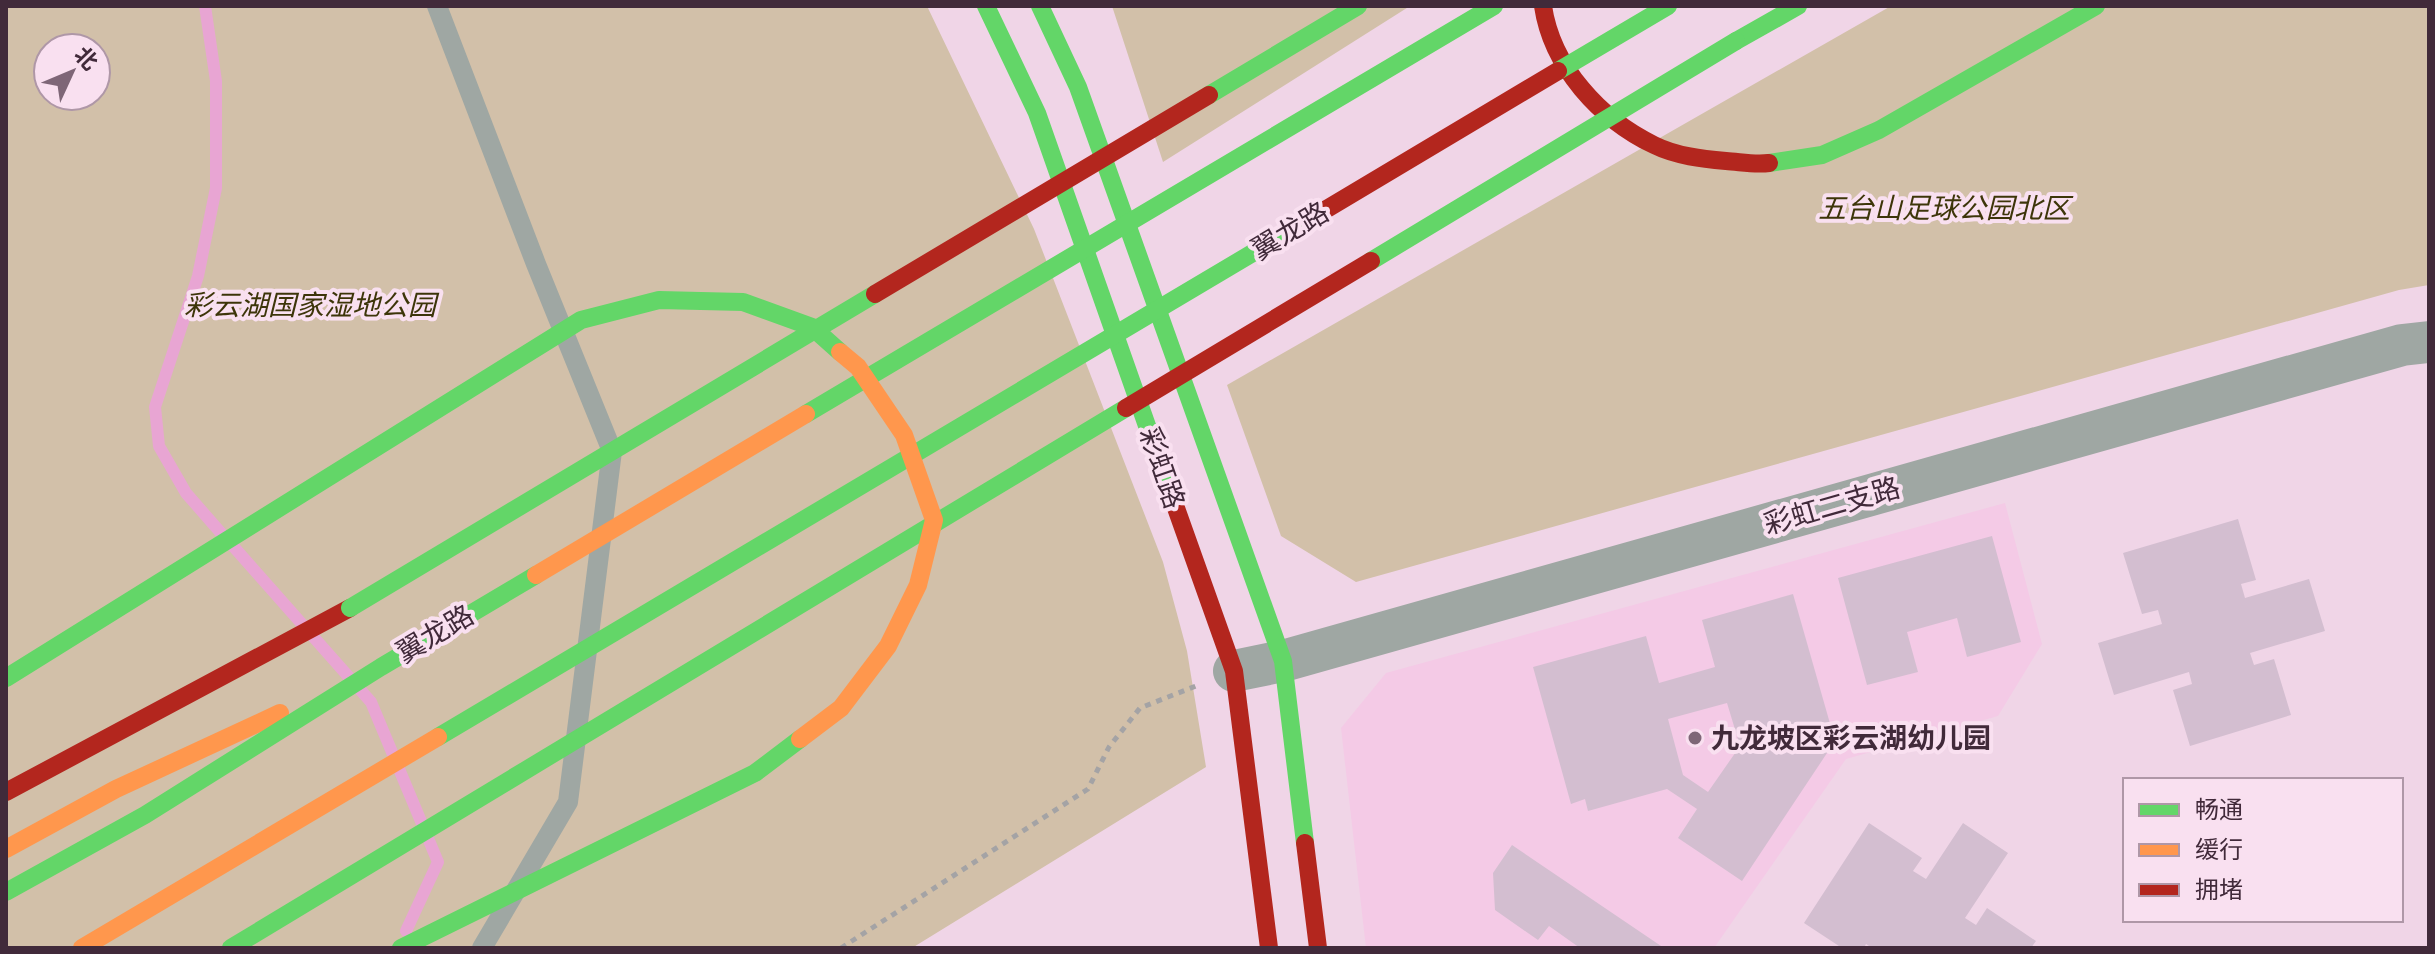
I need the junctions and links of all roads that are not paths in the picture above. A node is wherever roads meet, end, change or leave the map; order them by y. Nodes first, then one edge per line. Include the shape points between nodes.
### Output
1 (437, 6) edge
2 (986, 6) edge
3 (1040, 6) edge
4 (1358, 6) edge
5 (1494, 6) edge
6 (1543, 6) edge
7 (1668, 6) edge
8 (1798, 6) edge
9 (2096, 6) edge
10 (2429, 342) edge
11 (1283, 661) junction
12 (381, 667) junction
13 (1234, 671) junction
14 (6, 678) edge
15 (6, 792) edge
16 (6, 849) edge
17 (6, 892) edge
18 (82, 948) edge
19 (231, 948) edge
20 (401, 948) edge
21 (482, 948) edge
22 (1269, 948) edge
23 (1318, 948) edge

1 - 21 lane via 612,451 568,802
2 - 13 main road, 彩虹路 via 1037,113
3 - 11 main road, 彩虹路 via 1078,87
4 - 15 main road, bridge via 350,608
5 - 12 main road, 翼龙路, bridge
6 - 9 main road via 1568,72 1610,118 1656,146 1701,159 1759,164 1822,155 1879,130
7 - 18 main road, 翼龙路, bridge
8 - 19 main road, bridge
10 - 11 street, 彩虹二支路 via 2402,345
11 - 13 street, 彩虹二支路
11 - 23 main road, 彩虹路
12 - 16 main road, bridge via 116,789
12 - 17 main road, 翼龙路, bridge via 145,815
13 - 22 main road, 彩虹路
14 - 20 main road, bridge via 581,320 659,300 743,302 812,327 858,367 904,435 934,520 918,585 888,646 841,708 755,773

